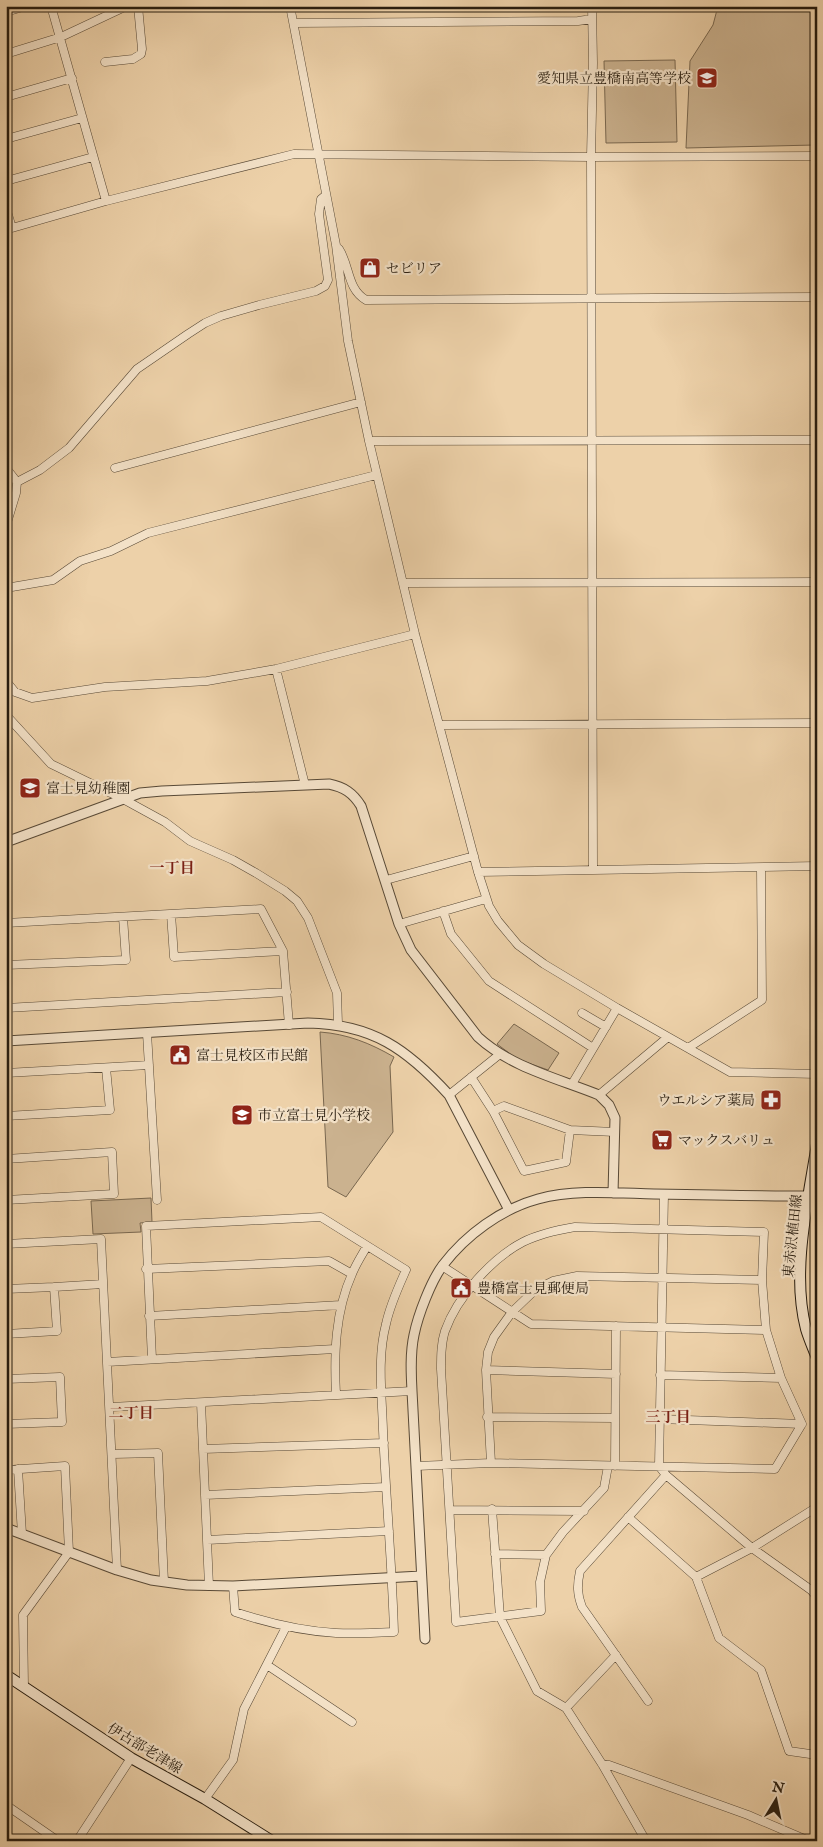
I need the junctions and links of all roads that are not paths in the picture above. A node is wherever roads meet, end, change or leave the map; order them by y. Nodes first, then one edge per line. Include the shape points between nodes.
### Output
1 (26, 6) edge
2 (51, 6) edge
3 (127, 6) edge
4 (138, 6) edge
5 (290, 6) edge
6 (592, 6) edge
7 (6, 12) edge
8 (592, 19) junction
9 (294, 23) junction
10 (61, 38) junction
11 (6, 54) edge
12 (104, 62) dead end
13 (72, 78) junction
14 (6, 97) edge
15 (82, 118) junction
16 (6, 139) edge
17 (319, 155) junction
18 (817, 156) edge
19 (94, 157) junction
20 (591, 157) junction
21 (6, 181) edge
22 (326, 195) junction
23 (106, 201) junction
24 (6, 208) edge
25 (9, 228) edge
26 (336, 245) junction
27 (817, 297) edge
28 (592, 299) junction
29 (360, 402) junction
30 (817, 440) edge
31 (369, 442) junction
32 (592, 442) junction
33 (6, 468) edge
34 (115, 468) dead end
35 (376, 475) junction
36 (17, 482) junction
37 (6, 526) edge
38 (593, 582) junction
39 (817, 582) edge
40 (404, 583) junction
41 (6, 588) edge
42 (415, 634) junction
43 (276, 669) junction
44 (6, 681) edge
45 (6, 715) edge
46 (817, 723) edge
47 (594, 725) junction
48 (440, 726) junction
49 (306, 785) junction
50 (123, 799) junction
51 (6, 842) edge
52 (474, 856) junction
53 (817, 866) edge
54 (761, 868) junction
55 (593, 869) junction
56 (478, 872) junction
57 (386, 880) junction
58 (486, 898) junction
59 (443, 911) junction
60 (172, 914) junction
61 (124, 917) junction
62 (6, 923) edge
63 (399, 924) junction
64 (284, 951) junction
65 (6, 965) edge
66 (287, 992) junction
67 (6, 1008) edge
68 (617, 1008) junction
69 (582, 1013) dead end
70 (338, 1024) junction
71 (289, 1025) junction
72 (606, 1028) junction
73 (147, 1034) junction
74 (668, 1037) junction
75 (6, 1040) edge
76 (593, 1048) junction
77 (688, 1048) junction
78 (500, 1054) junction
79 (150, 1065) junction
80 (106, 1068) junction
81 (6, 1073) edge
82 (817, 1074) edge
83 (471, 1077) junction
84 (572, 1084) junction
85 (449, 1095) junction
86 (599, 1096) junction
87 (492, 1111) junction
88 (6, 1116) edge
89 (570, 1130) junction
90 (615, 1132) junction
91 (817, 1144) edge
92 (6, 1159) edge
93 (613, 1193) junction
94 (664, 1194) junction
95 (809, 1196) junction
96 (6, 1200) edge
97 (157, 1200) dead end
98 (509, 1210) junction
99 (663, 1229) junction
100 (6, 1244) edge
101 (367, 1246) junction
102 (442, 1266) junction
103 (146, 1269) junction
104 (352, 1274) junction
105 (661, 1278) junction
106 (762, 1280) junction
107 (103, 1284) junction
108 (472, 1285) junction
109 (54, 1287) junction
110 (6, 1289) edge
111 (341, 1305) junction
112 (512, 1312) junction
113 (149, 1316) junction
114 (616, 1326) junction
115 (661, 1328) junction
116 (766, 1330) junction
117 (6, 1334) edge
118 (335, 1349) junction
119 (816, 1357) edge
120 (152, 1359) junction
121 (107, 1362) junction
122 (486, 1370) junction
123 (616, 1374) junction
124 (660, 1375) junction
125 (780, 1378) junction
126 (6, 1379) edge
127 (412, 1391) junction
128 (381, 1393) junction
129 (336, 1395) junction
130 (201, 1403) junction
131 (110, 1407) junction
132 (487, 1417) junction
133 (615, 1418) junction
134 (659, 1419) junction
135 (6, 1424) edge
136 (802, 1424) junction
137 (384, 1443) junction
138 (203, 1449) junction
139 (113, 1454) junction
140 (491, 1462) junction
141 (446, 1465) junction
142 (416, 1466) junction
143 (612, 1466) junction
144 (659, 1466) junction
145 (18, 1469) junction
146 (6, 1470) edge
147 (666, 1475) junction
148 (386, 1487) junction
149 (205, 1495) junction
150 (817, 1507) edge
151 (492, 1509) junction
152 (450, 1510) junction
153 (584, 1511) junction
154 (628, 1517) junction
155 (6, 1528) edge
156 (389, 1531) junction
157 (22, 1534) junction
158 (207, 1540) junction
159 (752, 1548) junction
160 (69, 1552) junction
161 (496, 1554) junction
162 (546, 1556) junction
163 (117, 1570) junction
164 (421, 1576) junction
165 (393, 1577) junction
166 (696, 1577) junction
167 (164, 1582) junction
168 (209, 1586) junction
169 (232, 1586) junction
170 (817, 1597) edge
171 (500, 1617) junction
172 (286, 1627) junction
173 (425, 1639) dead end
174 (616, 1655) junction
175 (267, 1664) junction
176 (6, 1675) edge
177 (24, 1687) junction
178 (648, 1700) dead end
179 (566, 1708) junction
180 (352, 1722) dead end
181 (817, 1755) edge
182 (131, 1758) junction
183 (602, 1764) junction
184 (205, 1799) junction
185 (6, 1805) edge
186 (58, 1841) edge
187 (77, 1841) edge
188 (272, 1841) edge
189 (646, 1841) edge
190 (809, 1841) edge

1 - 7 street
2 - 10 street
3 - 10 street
4 - 12 street via 141,54
5 - 9 street
6 - 8 street
8 - 9 street
8 - 20 street
9 - 17 street
10 - 11 street
10 - 13 street
13 - 14 street
13 - 15 street
15 - 16 street
15 - 19 street
17 - 20 street
17 - 22 street
17 - 23 street via 294,154
18 - 20 street
19 - 21 street
19 - 23 street
20 - 28 street
22 - 26 street
22 - 36 street via 321,199 319,214 328,280 325,286 205,323 138,369 70,448
23 - 25 street
24 - 25 street
26 - 28 street via 354,288 366,300
26 - 29 street via 348,341
27 - 28 street
28 - 32 street
29 - 31 street
29 - 34 street
30 - 32 street
31 - 32 street
31 - 35 street
32 - 38 street
33 - 36 street
35 - 40 street
35 - 41 street via 148,532 111,551 80,561 53,580
36 - 37 street
38 - 39 street
38 - 40 street
38 - 47 street
40 - 42 street
42 - 43 street
42 - 48 street
43 - 44 street via 207,681 105,687 32,698 15,692
43 - 49 street
45 - 50 street via 51,764
46 - 47 street
47 - 48 street
47 - 55 street
48 - 52 street
49 - 50 street via 162,791
49 - 57 street via 339,786 356,797
50 - 51 street
50 - 70 street via 165,822 190,841 256,873 297,901 308,918 337,993
52 - 56 street
52 - 57 street
53 - 54 street
54 - 55 street
54 - 77 street via 762,1000
55 - 56 street
56 - 58 street
57 - 63 street
58 - 59 street
58 - 68 street via 498,921 518,945
59 - 63 street
59 - 76 street via 451,934 489,981
60 - 61 street
60 - 64 street via 261,909
60 - 64 street via 174,957
61 - 62 street
61 - 65 street via 126,960
63 - 78 street via 420,963 478,1037
64 - 66 street
66 - 67 street
66 - 71 street
68 - 72 street
68 - 74 street
69 - 72 street
70 - 71 street
70 - 85 street via 368,1033 400,1050 419,1063
71 - 73 street
72 - 76 street
73 - 75 street
73 - 79 street
74 - 77 street
74 - 86 street
76 - 84 street
77 - 82 street via 730,1072
78 - 83 street
78 - 84 street via 519,1065
79 - 80 street
79 - 97 street
80 - 81 street
80 - 88 street via 110,1110
83 - 85 street
83 - 87 street
84 - 86 street
85 - 98 street
86 - 90 street via 613,1111
87 - 89 street via 504,1106
87 - 89 street via 524,1171 566,1162
89 - 90 street
90 - 93 street
91 - 95 main road, 東赤沢植田線
92 - 96 street via 112,1152 114,1194
93 - 94 street
93 - 98 street via 559,1195
94 - 95 street
94 - 99 street
95 - 119 main road, 東赤沢植田線 via 800,1265 801,1302
98 - 102 street via 472,1235
99 - 105 street
99 - 106 street via 764,1232
99 - 108 street via 575,1227 557,1230 522,1243 489,1267
100 - 107 street via 101,1239
101 - 103 street via 321,1217 146,1226
101 - 104 street
101 - 128 street via 406,1270 385,1325
102 - 108 street
102 - 127 street via 420,1312 414,1336
103 - 104 street via 329,1261
103 - 113 street
104 - 111 street
105 - 106 street
105 - 112 street via 577,1276 553,1281 535,1290
105 - 115 street
106 - 116 street
107 - 109 street
107 - 121 street
108 - 112 street
108 - 141 street via 445,1331 441,1352
109 - 110 street
109 - 117 street via 57,1331
111 - 113 street
111 - 118 street
112 - 114 street via 531,1324
112 - 122 street via 494,1336
113 - 120 street
114 - 115 street
114 - 123 street
115 - 116 street
115 - 124 street
116 - 125 street
118 - 120 street
118 - 129 street
120 - 121 street
121 - 131 street
122 - 123 street
122 - 132 street
123 - 133 street
124 - 125 street
124 - 134 street
125 - 136 street
126 - 135 street via 60,1377 62,1422
127 - 128 street
127 - 142 street
128 - 129 street
128 - 137 street
129 - 130 street
130 - 131 street
130 - 138 street
131 - 139 street
132 - 133 street
132 - 140 street
133 - 143 street
134 - 136 street
134 - 144 street
136 - 144 street via 775,1469
137 - 138 street
137 - 148 street
138 - 149 street
139 - 163 street
139 - 167 street via 158,1453
140 - 141 street
140 - 143 street
141 - 142 street
141 - 152 street
142 - 164 street
143 - 144 street
143 - 153 street via 604,1488
144 - 147 street
145 - 146 street
145 - 157 street
145 - 160 street via 65,1466
147 - 154 street
147 - 159 street
148 - 149 street
148 - 156 street
149 - 158 street
150 - 159 street
151 - 152 street
151 - 153 street
151 - 161 street
152 - 171 street via 456,1622
153 - 162 street
154 - 166 street
154 - 174 street via 580,1571 578,1581 582,1607
155 - 157 street
156 - 158 street
156 - 165 street
157 - 160 street
158 - 168 street
159 - 166 street
159 - 170 street
160 - 163 street
160 - 177 street via 23,1615
161 - 162 street
161 - 171 street
162 - 171 street via 540,1582 541,1611
163 - 167 street
164 - 165 street
164 - 173 street
165 - 169 street
165 - 172 street via 394,1632 337,1633
166 - 181 street via 719,1638 761,1670 788,1750
167 - 168 street
168 - 169 street
169 - 172 street via 235,1612
171 - 179 street via 537,1691
172 - 175 street
174 - 178 street
174 - 179 street
175 - 180 street
175 - 184 street via 244,1709 233,1760
176 - 177 main road, 伊古部老津線
177 - 182 main road, 伊古部老津線
179 - 183 street
182 - 184 main road, 伊古部老津線
182 - 187 street
183 - 189 street
183 - 190 street via 748,1815
184 - 188 main road, 伊古部老津線
185 - 186 street

